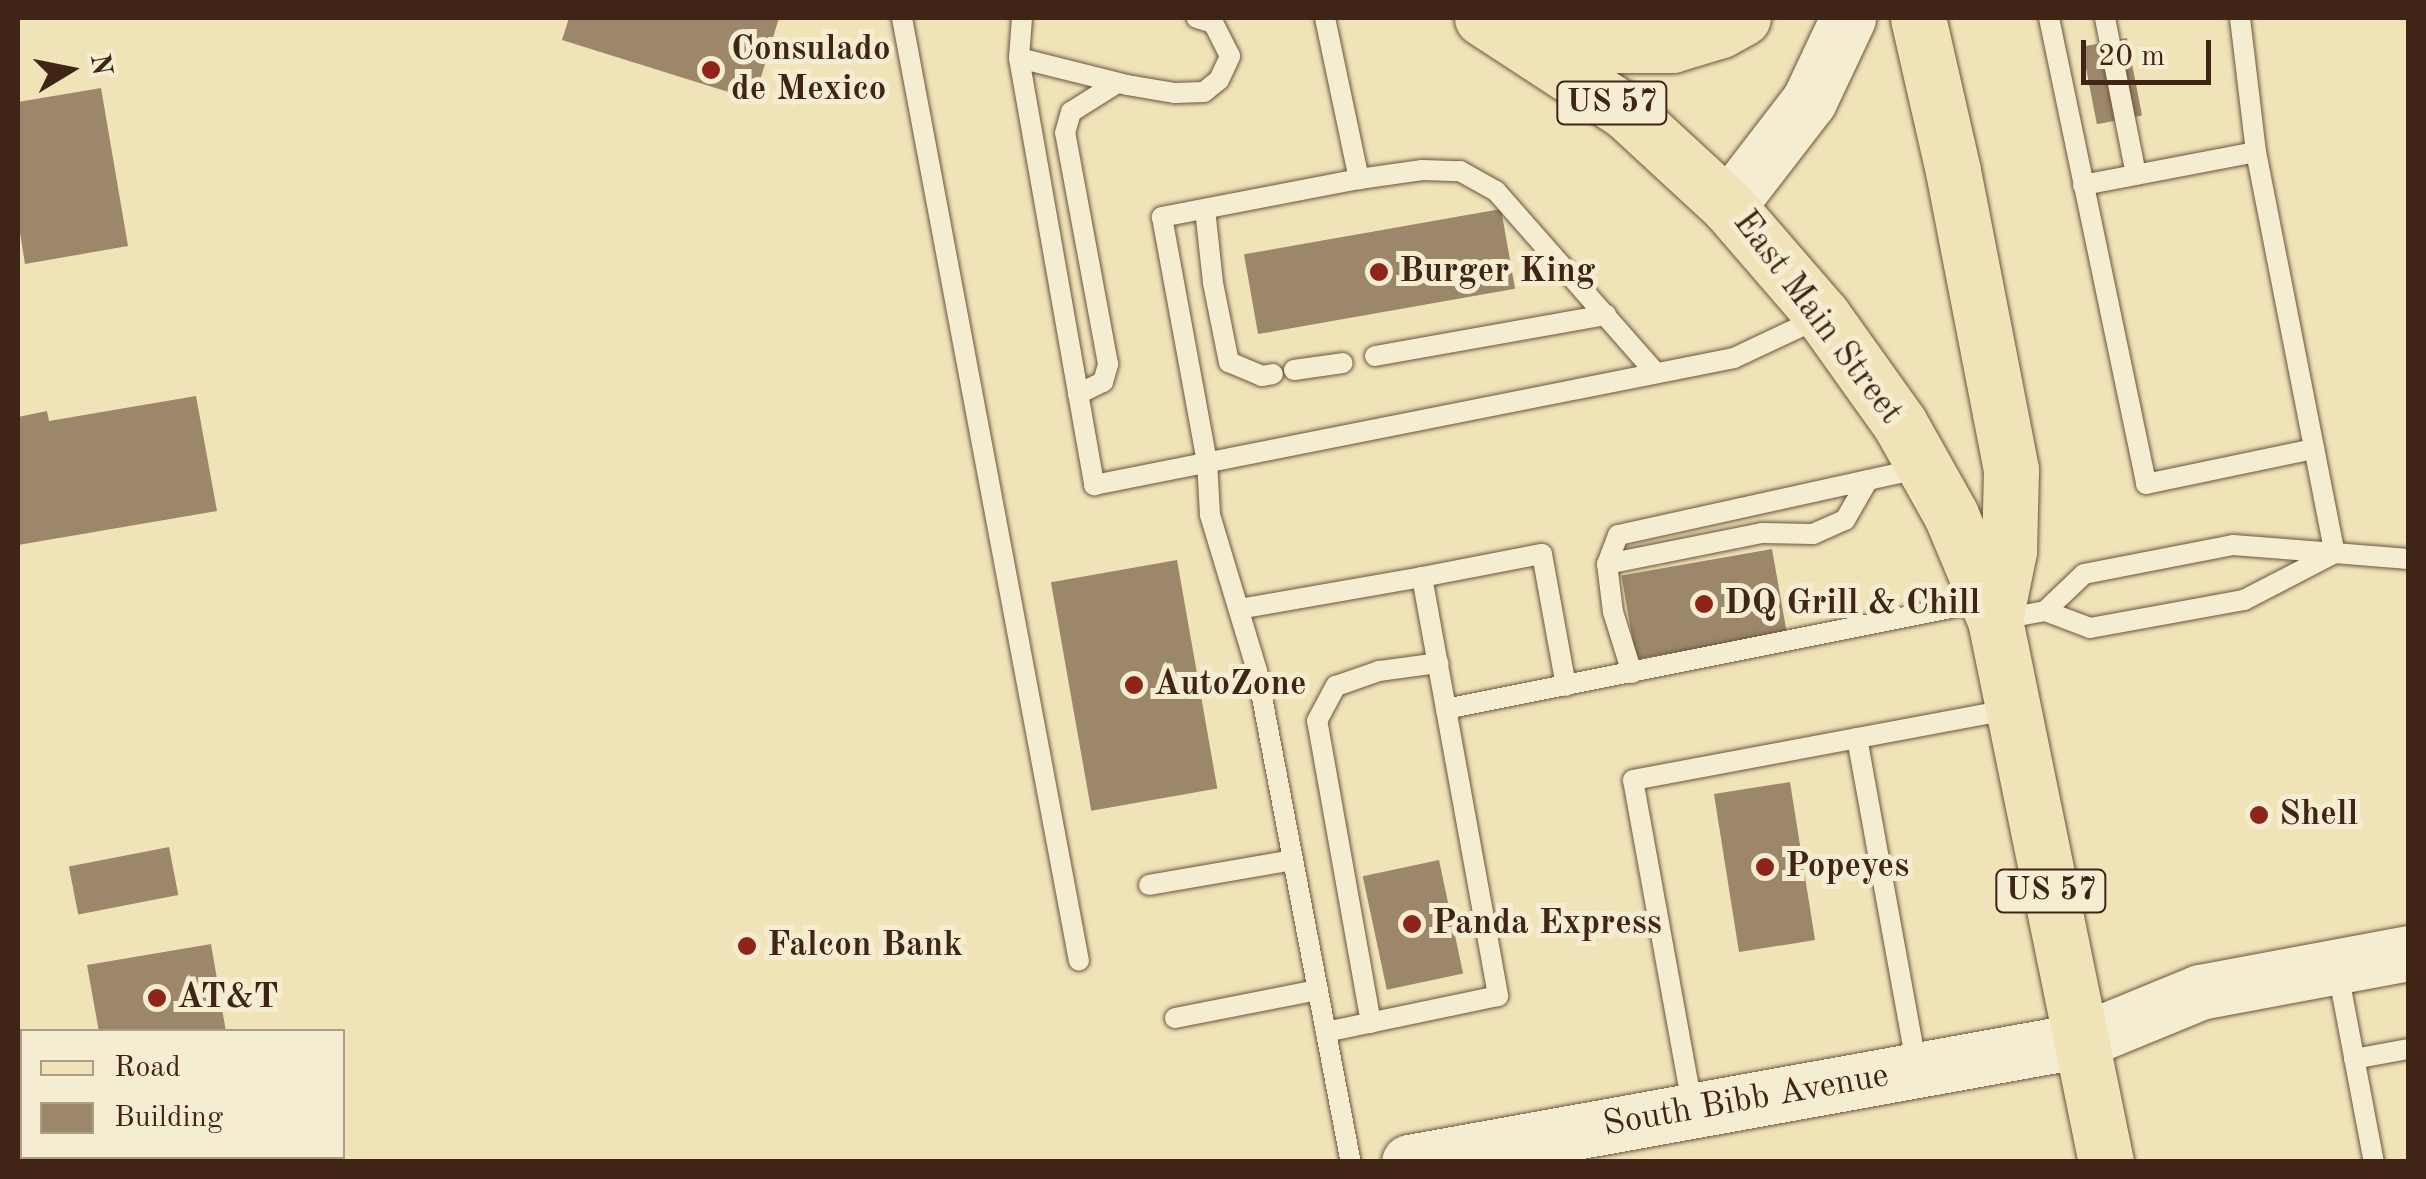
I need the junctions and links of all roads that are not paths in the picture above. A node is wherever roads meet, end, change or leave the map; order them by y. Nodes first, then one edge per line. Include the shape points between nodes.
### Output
1 (902, 18) edge
2 (1022, 18) edge
3 (1197, 18) edge
4 (1325, 18) edge
5 (1482, 18) edge
6 (1530, 18) edge
7 (1743, 18) edge
8 (1848, 18) edge
9 (1918, 18) edge
10 (2049, 18) edge
11 (2105, 18) edge
12 (2240, 18) edge
13 (1019, 58) junction
14 (1117, 82) junction
15 (2256, 152) junction
16 (2136, 175) junction
17 (1359, 179) junction
18 (2084, 185) junction
19 (1728, 206) junction
20 (1205, 209) junction
21 (1606, 315) junction
22 (1823, 316) junction
23 (1375, 356) dead end
24 (1343, 362) dead end
25 (1656, 374) junction
26 (1078, 394) junction
27 (2314, 449) junction
28 (1208, 461) junction
29 (1924, 468) junction
30 (1868, 480) junction
31 (2335, 552) junction
32 (2408, 559) edge
33 (1607, 564) junction
34 (1422, 576) junction
35 (1239, 609) junction
36 (2009, 611) junction
37 (1438, 662) junction
38 (1632, 673) junction
39 (1566, 686) junction
40 (1446, 709) junction
41 (2013, 709) junction
42 (1857, 738) junction
43 (1293, 860) junction
44 (1149, 885) dead end
45 (2408, 953) edge
46 (1078, 961) dead end
47 (2337, 966) junction
48 (1318, 990) junction
49 (1175, 1018) dead end
50 (1371, 1023) junction
51 (1326, 1032) junction
52 (2082, 1040) junction
53 (2408, 1049) edge
54 (2354, 1059) junction
55 (1917, 1070) junction
56 (1694, 1110) junction
57 (1351, 1162) edge
58 (1409, 1162) edge
59 (2106, 1162) edge
60 (2374, 1162) edge

1 - 46 lane
2 - 13 lane
3 - 14 lane via 1213,23 1230,56 1219,80 1204,92
4 - 17 lane
5 - 19 main road, US 57 via 1626,112
6 - 7 main road via 1615,45 1672,46
8 - 19 main road, East Main Street via 1809,101
9 - 36 main road via 2011,470
10 - 18 lane
11 - 16 lane
12 - 15 lane
13 - 14 lane
13 - 26 lane
14 - 26 lane via 1071,112 1065,132 1108,364 1103,382
15 - 16 lane
15 - 27 lane
16 - 18 lane
17 - 20 lane
17 - 21 lane via 1460,171 1496,191
18 - 27 lane via 2146,484
19 - 22 main road, East Main Street / US 57
20 - 24 lane via 1229,362 1262,376
20 - 28 lane via 1162,217
21 - 23 lane
21 - 25 lane
22 - 25 lane via 1734,358
22 - 29 main road, East Main Street / US 57
25 - 28 lane
26 - 28 lane via 1094,484
27 - 31 lane
28 - 35 lane via 1210,515
29 - 30 lane
29 - 36 main road, East Main Street / US 57
30 - 33 lane via 1618,535
30 - 33 lane via 1845,520 1813,534 1762,533
31 - 32 lane
31 - 36 lane via 2233,545 2084,574
31 - 36 lane via 2244,600 2090,628
33 - 38 lane
34 - 35 lane
34 - 37 lane
34 - 39 lane via 1542,554
35 - 43 lane via 1258,671
36 - 38 lane
36 - 41 main road, East Main Street / US 57
37 - 40 lane
37 - 50 lane via 1336,686 1317,721
38 - 39 lane
39 - 40 lane
40 - 50 lane via 1498,996
41 - 42 lane
41 - 52 main road, East Main Street / US 57
42 - 55 lane
42 - 56 lane via 1633,780
43 - 44 lane
43 - 48 lane
45 - 47 main road, South Bibb Avenue
47 - 52 main road, South Bibb Avenue via 2200,992
47 - 54 lane
48 - 49 lane
48 - 51 lane
50 - 51 lane
51 - 57 lane
52 - 55 main road, South Bibb Avenue
52 - 59 main road, East Main Street / US 57
53 - 54 lane
54 - 60 lane
55 - 56 main road, South Bibb Avenue
56 - 58 main road, South Bibb Avenue

